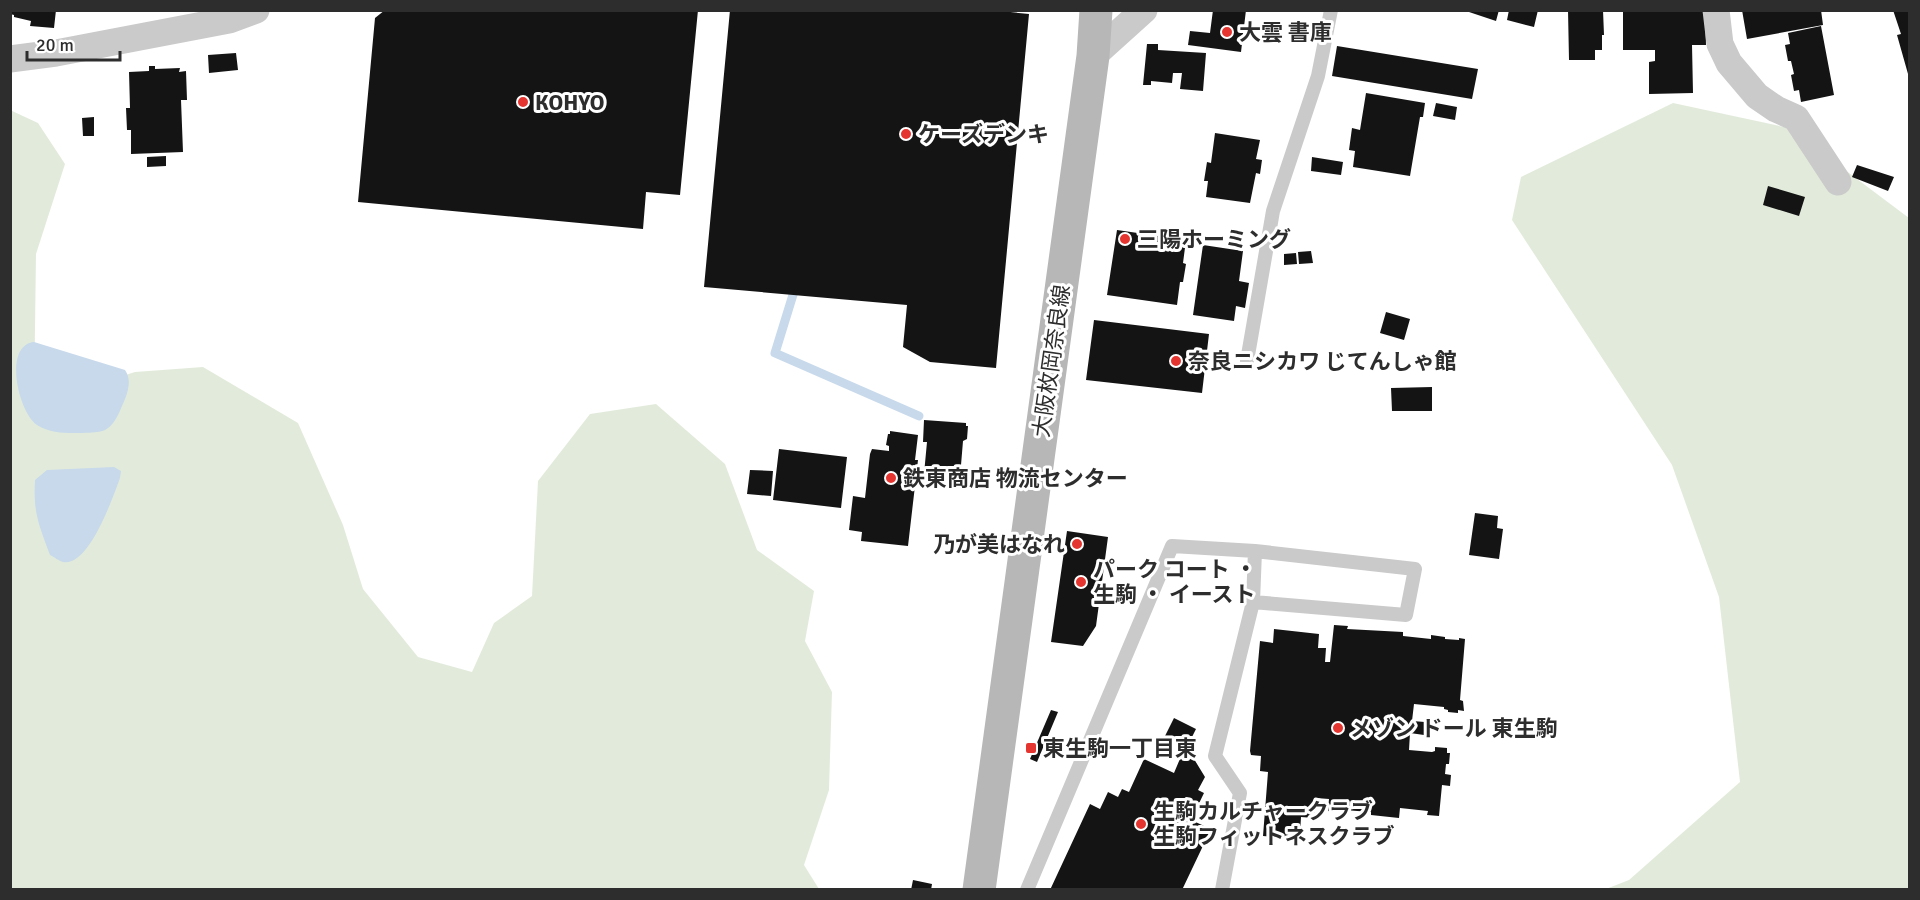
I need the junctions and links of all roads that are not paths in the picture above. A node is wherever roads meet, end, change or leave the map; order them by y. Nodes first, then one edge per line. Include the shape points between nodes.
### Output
1 (256, 10) edge
2 (1096, 10) edge
3 (1144, 10) edge
4 (1331, 10) edge
5 (1716, 10) edge
6 (1093, 56) junction
7 (10, 59) edge
8 (1838, 182) dead end
9 (1247, 361) dead end
10 (1255, 551) junction
11 (1253, 602) junction
12 (979, 890) edge
13 (1027, 890) edge
14 (1222, 890) edge

1 - 7 street via 230,20
2 - 6 main road, 大阪枚岡奈良線
3 - 6 street
4 - 9 lane via 1318,76 1274,211
5 - 8 street via 1720,44 1729,63 1757,96 1796,118
6 - 12 main road, 大阪枚岡奈良線
10 - 11 lane
10 - 11 lane via 1415,568 1406,615
10 - 13 lane via 1172,546
11 - 14 lane via 1215,756 1240,793

